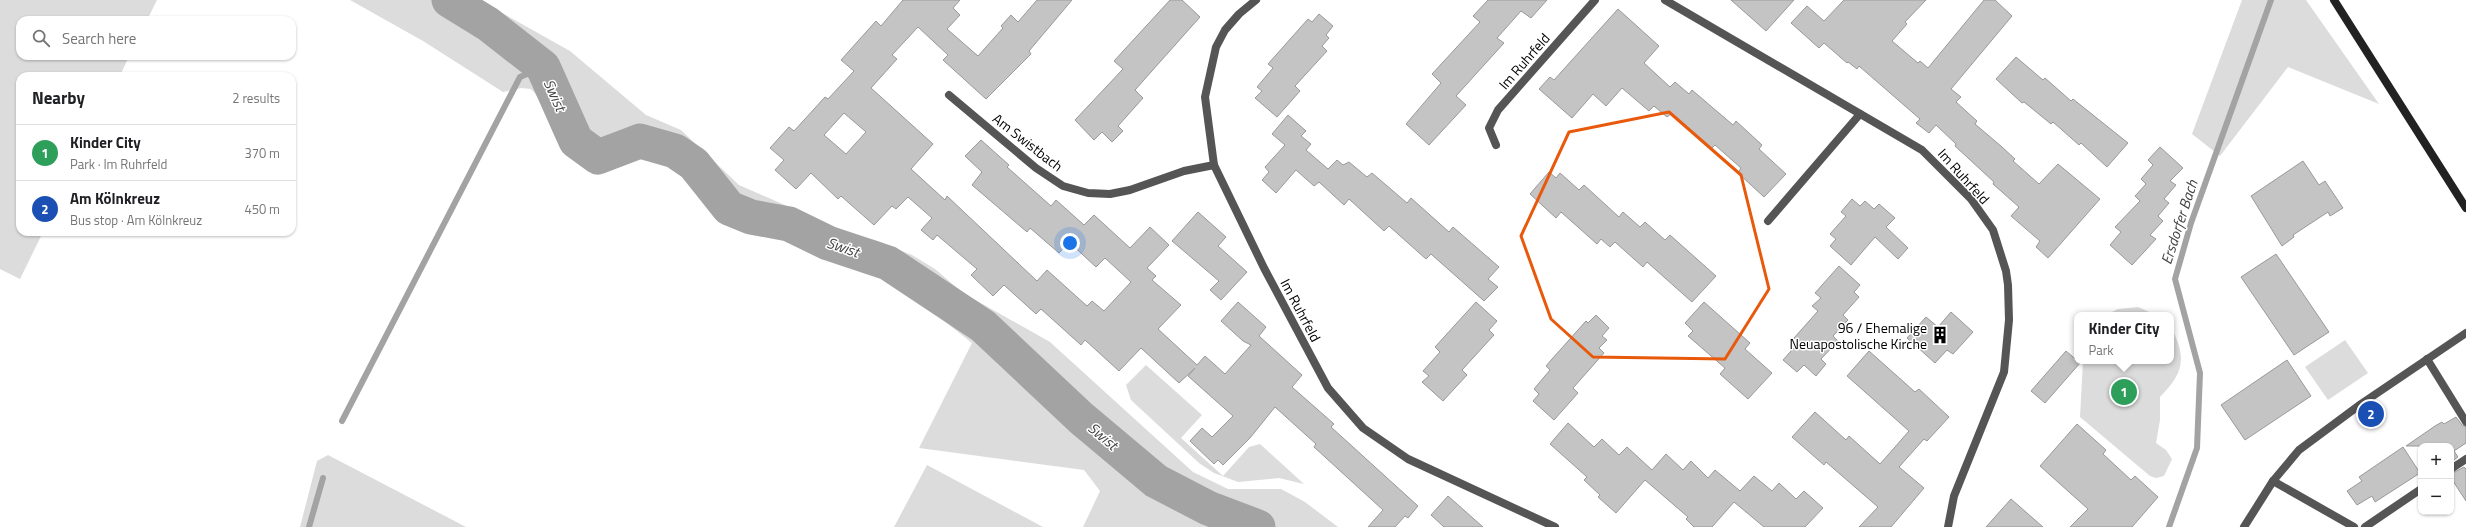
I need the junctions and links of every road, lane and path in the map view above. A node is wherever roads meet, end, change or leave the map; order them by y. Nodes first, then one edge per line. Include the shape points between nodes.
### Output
1 (1256, 0) edge
2 (1594, 0) edge
3 (1666, 0) edge
4 (2334, 0) edge
5 (949, 95) dead end
6 (1860, 114) junction
7 (1496, 145) dead end
8 (1214, 165) junction
9 (2466, 208) edge
10 (1768, 221) dead end
11 (2466, 333) edge
12 (2426, 359) junction
13 (2466, 422) edge
14 (2466, 459) edge
15 (2454, 467) edge
16 (2273, 481) junction
17 (2418, 491) edge
18 (1555, 527) edge
19 (1948, 527) edge
20 (2244, 527) edge
21 (2354, 527) edge
22 (2365, 527) edge

1 - 8 street, Im Ruhrfeld via 1225,30 1214,54 1205,96
2 - 7 street, Im Ruhrfeld via 1498,110 1489,128
3 - 6 street, Im Ruhrfeld
4 - 9 main road
5 - 8 street, Am Swistbach via 1036,168 1063,186 1088,193 1110,194 1130,190 1184,171
6 - 10 street
6 - 19 street, Im Ruhrfeld via 1922,150 1971,199 1993,230 2006,272 2009,320 2004,372 1954,496
8 - 18 street, Im Ruhrfeld via 1264,268 1328,388 1363,428 1408,459
11 - 12 street
12 - 13 street
12 - 16 street via 2299,450
14 - 15 street
16 - 20 street
16 - 21 street
17 - 22 street

